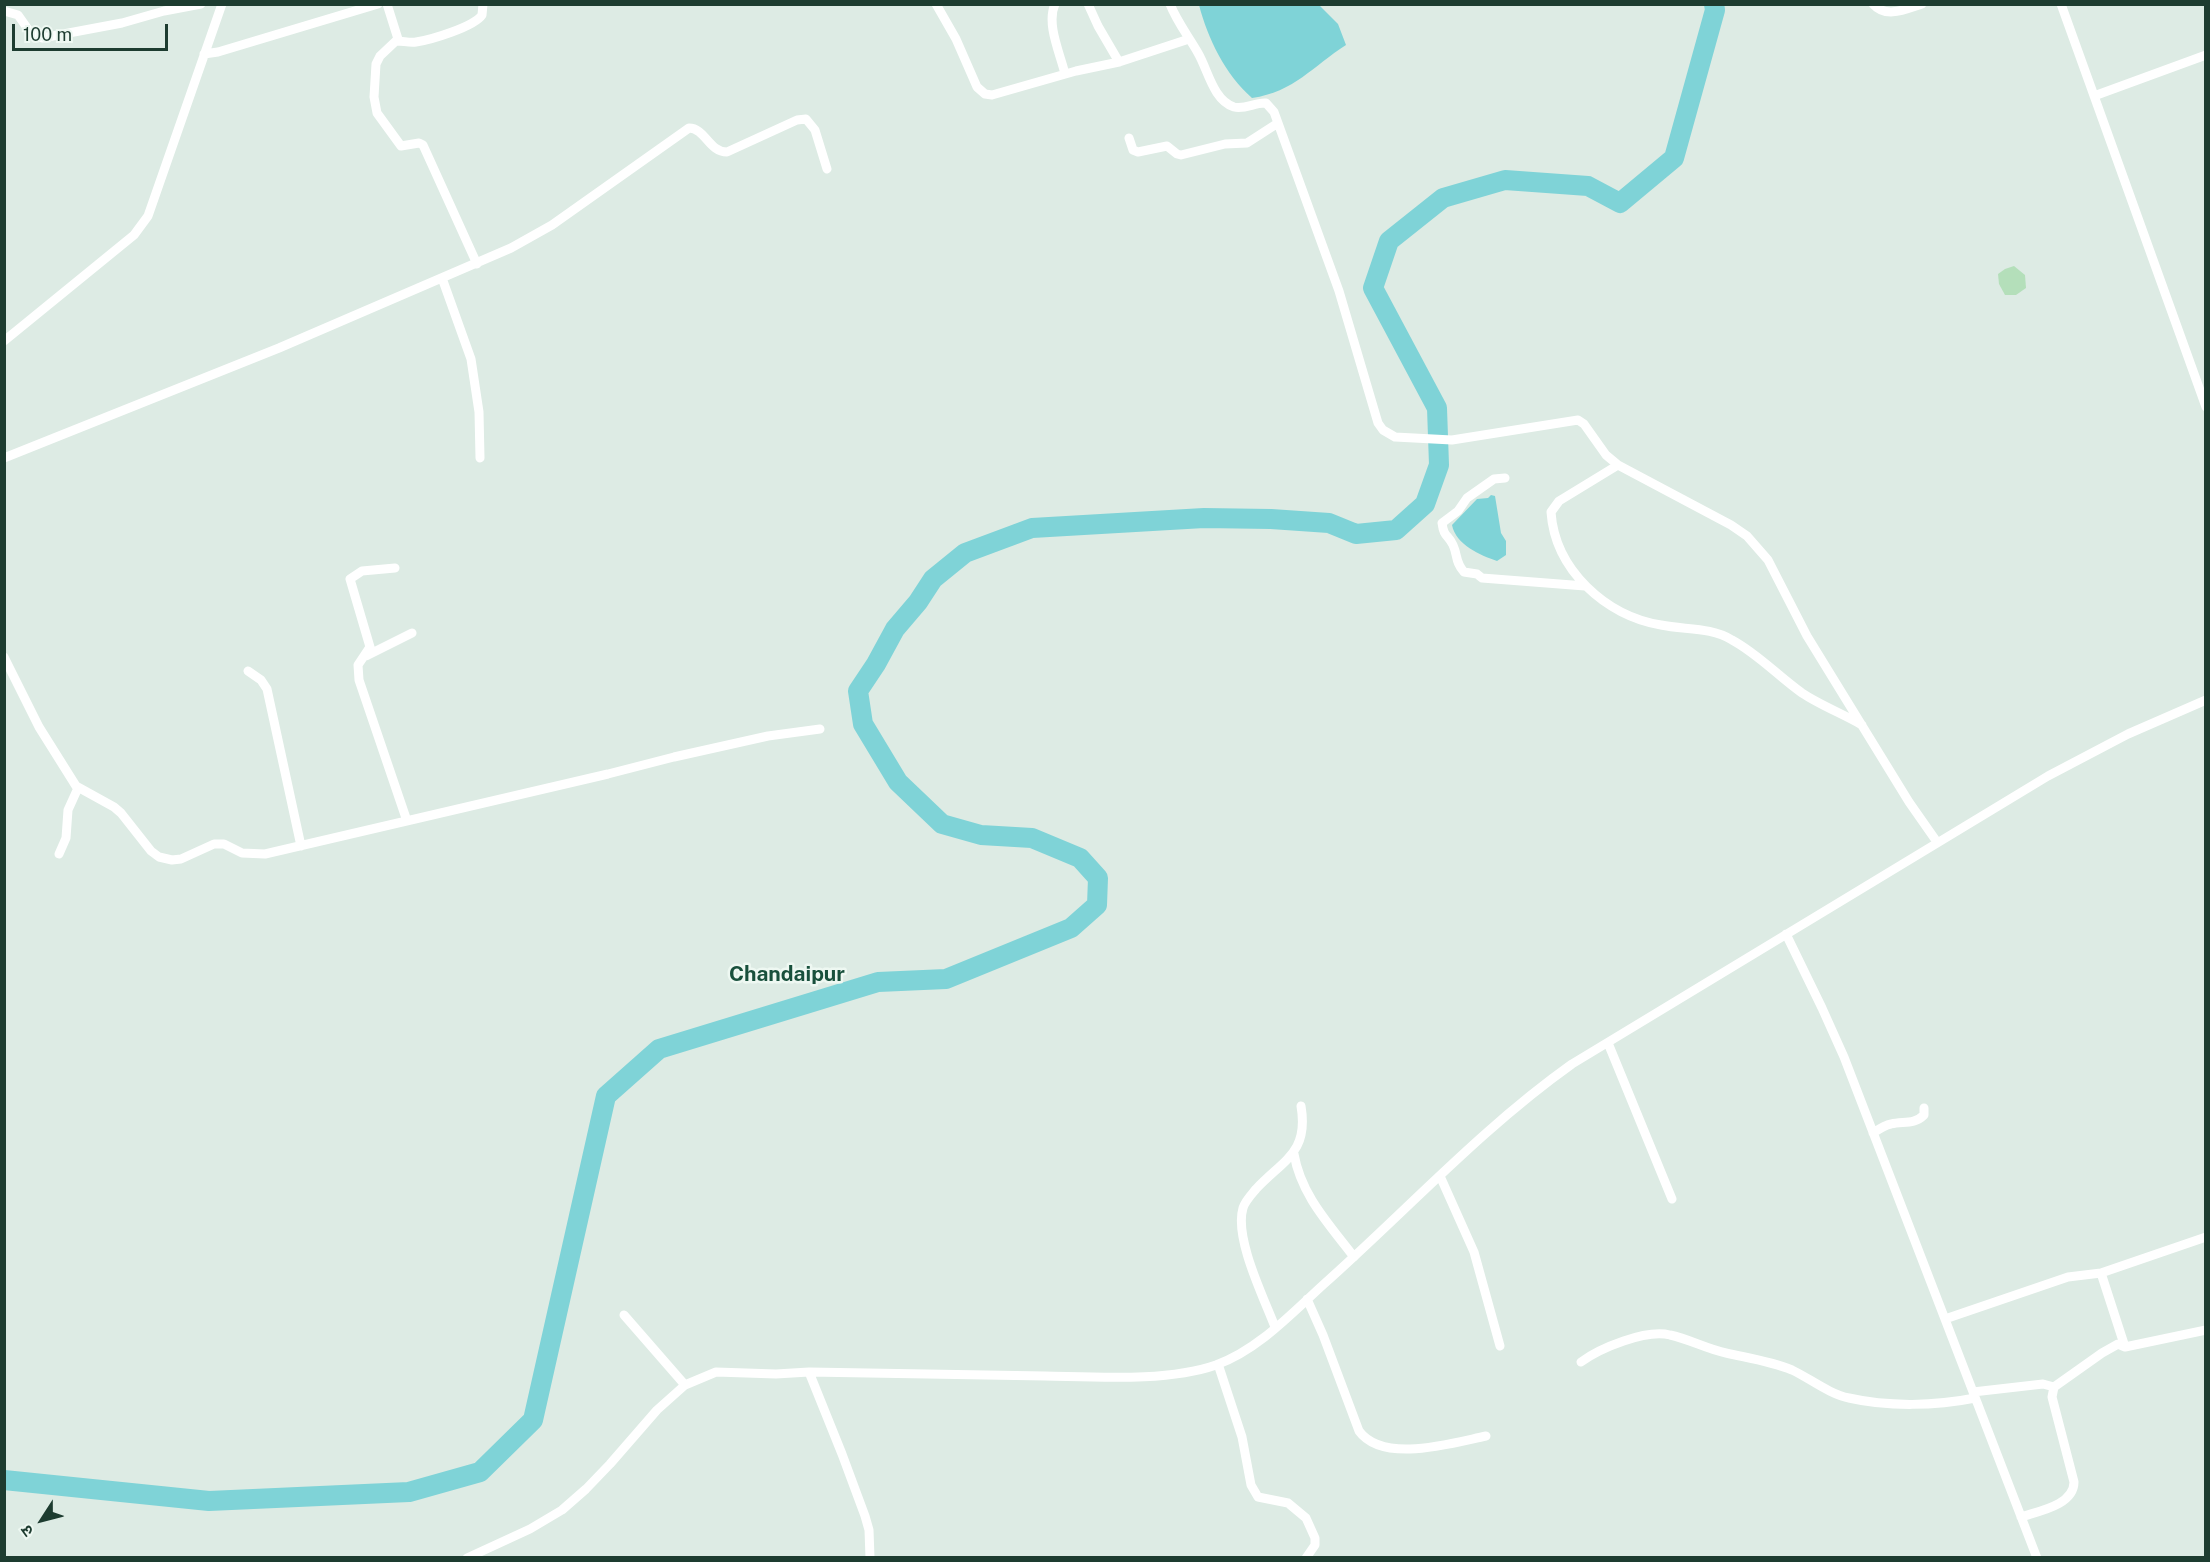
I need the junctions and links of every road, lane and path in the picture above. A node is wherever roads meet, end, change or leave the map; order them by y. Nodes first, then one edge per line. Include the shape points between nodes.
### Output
1 (201, 4) edge
2 (378, 4) edge
3 (387, 4) edge
4 (483, 4) edge
5 (936, 4) edge
6 (1055, 4) edge
7 (1088, 4) edge
8 (1170, 4) edge
9 (1874, 4) edge
10 (1922, 4) edge
11 (2061, 4) edge
12 (218, 5) edge
13 (8, 12) edge
14 (1189, 39) junction
15 (397, 41) junction
16 (204, 54) junction
17 (2205, 55) edge
18 (1119, 62) junction
19 (1065, 74) junction
20 (2094, 96) junction
21 (1278, 123) junction
22 (1129, 138) dead end
23 (827, 169) dead end
24 (477, 264) junction
25 (442, 278) junction
26 (4, 341) edge
27 (2205, 407) edge
28 (4, 458) edge
29 (480, 458) dead end
30 (1618, 465) junction
31 (1505, 478) dead end
32 (395, 568) dead end
33 (1585, 586) junction
34 (412, 633) dead end
35 (4, 657) edge
36 (364, 657) junction
37 (248, 671) dead end
38 (2205, 700) edge
39 (1862, 725) junction
40 (820, 729) dead end
41 (78, 788) junction
42 (407, 821) junction
43 (1937, 842) junction
44 (301, 846) junction
45 (59, 855) dead end
46 (1786, 934) junction
47 (1608, 1043) junction
48 (1300, 1106) dead end
49 (1924, 1108) dead end
50 (1873, 1133) junction
51 (1293, 1154) junction
52 (1440, 1176) junction
53 (1672, 1199) dead end
54 (2205, 1237) edge
55 (1354, 1257) junction
56 (2101, 1273) junction
57 (1307, 1299) junction
58 (624, 1315) dead end
59 (1945, 1319) junction
60 (1275, 1327) junction
61 (2205, 1330) edge
62 (1500, 1346) dead end
63 (2125, 1347) junction
64 (1581, 1362) dead end
65 (1218, 1364) junction
66 (808, 1372) junction
67 (685, 1386) junction
68 (2054, 1387) junction
69 (1974, 1395) junction
70 (1485, 1436) dead end
71 (2021, 1517) junction
72 (467, 1557) edge
73 (870, 1557) edge
74 (1306, 1557) edge
75 (2037, 1557) edge

1 - 13 street via 42,38 30,32 21,17
2 - 16 street
3 - 15 street
4 - 15 street via 482,15 472,24 423,40
5 - 19 street via 977,87 985,94
6 - 19 street via 1052,24
7 - 18 street
8 - 14 street
9 - 10 street via 1886,13
11 - 20 street
12 - 16 street
14 - 18 street
14 - 21 street via 1225,101 1241,108 1266,103 1272,107
15 - 24 street via 376,64 375,107 401,146 423,145
16 - 26 street via 141,227
17 - 20 street
18 - 19 street
20 - 27 street
21 - 22 street via 1247,143 1181,155 1167,146 1137,152
21 - 30 street via 1339,291 1383,430 1395,437 1452,440 1578,420
23 - 24 street via 815,130 806,119 727,152 717,150 696,129 689,128 552,225
24 - 25 street
25 - 28 street via 268,353
25 - 29 street via 471,359 479,412
30 - 33 street via 1559,501 1551,512 1567,562
30 - 39 street via 1731,525 1758,548
31 - 33 street via 1494,478 1442,523 1443,534 1454,546 1458,565 1464,572 1482,578
32 - 36 street via 362,571 350,578 370,646
33 - 39 street via 1628,615 1646,622 1730,639 1804,694
34 - 36 street
35 - 41 street via 39,727
36 - 42 street via 358,665 359,680
37 - 44 street via 267,689
38 - 43 street via 2083,757
39 - 43 street
40 - 42 street via 768,736
41 - 44 street via 114,807 151,851 164,859 181,859 214,844 252,855
41 - 45 street via 68,810 66,838
42 - 44 street
43 - 46 street
46 - 47 street
46 - 50 street via 1822,1008
47 - 52 street via 1572,1064 1511,1110
47 - 53 street
48 - 51 street via 1302,1131
49 - 50 street via 1924,1115 1918,1119 1890,1124
50 - 59 street
51 - 55 street via 1307,1195
51 - 60 street via 1249,1197 1241,1222 1253,1271
52 - 55 street
52 - 62 street via 1474,1252
54 - 56 street
55 - 57 street
56 - 59 street via 2068,1277
56 - 63 street
57 - 60 street
57 - 70 street via 1364,1438 1390,1448 1411,1449
58 - 67 street
59 - 69 street
60 - 65 street
61 - 63 street
63 - 68 street via 2118,1344 2102,1353
64 - 69 street via 1608,1346 1666,1334 1773,1364 1849,1398 1936,1404
65 - 66 street via 1174,1375 1136,1376
65 - 74 street via 1242,1437 1251,1485 1258,1497 1287,1503 1306,1518 1315,1538
66 - 67 street via 716,1372
66 - 73 street via 865,1516
67 - 72 street via 562,1510
68 - 69 street via 2036,1385
68 - 71 street via 2052,1397 2074,1490 2055,1505
69 - 71 street
71 - 75 street

